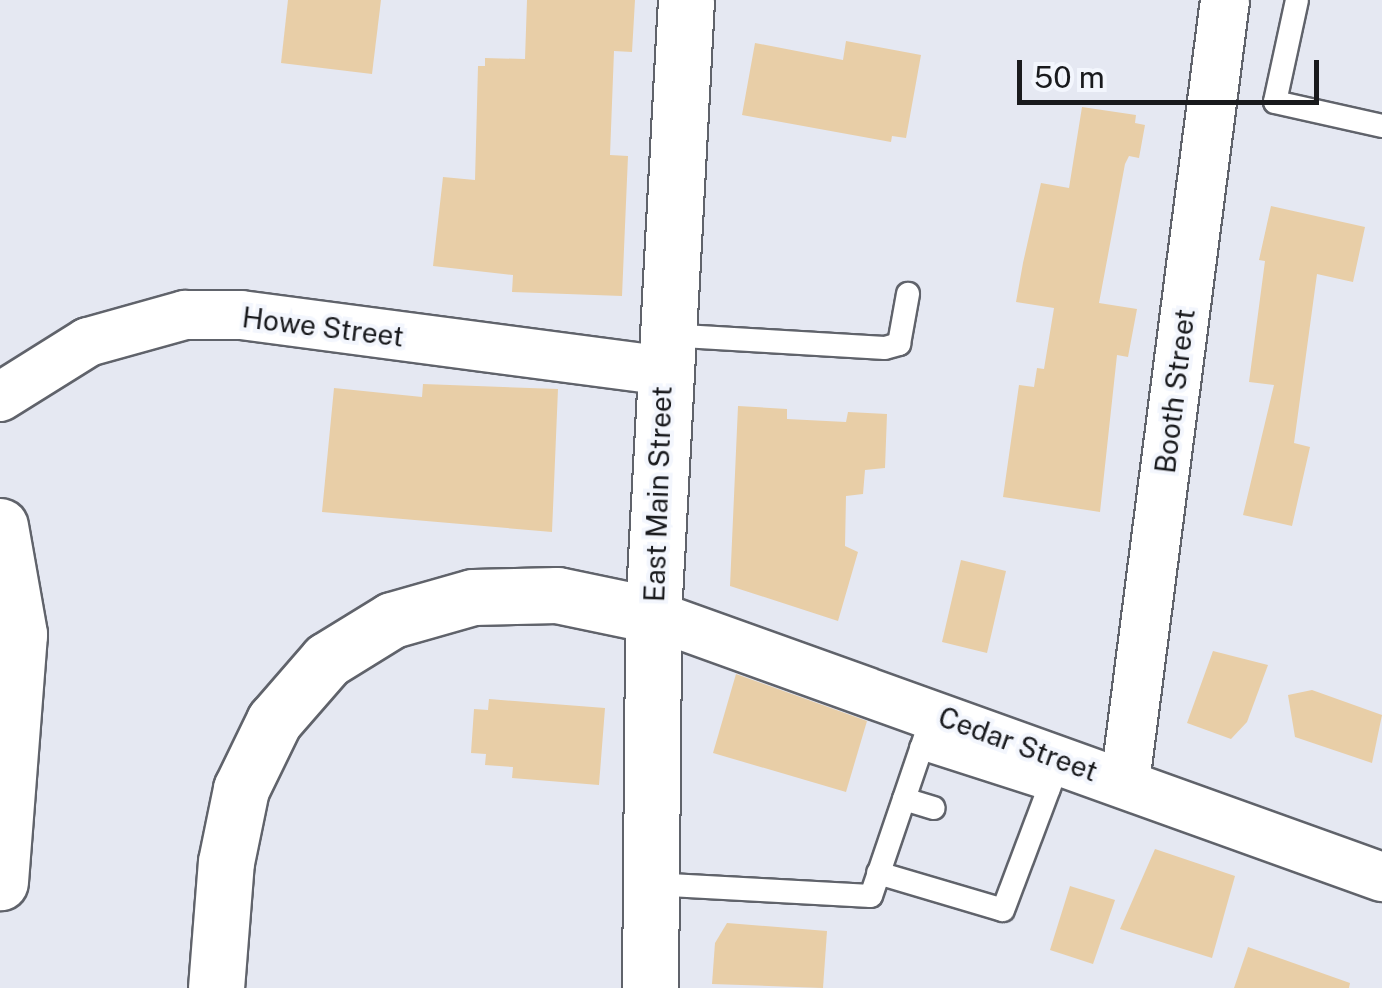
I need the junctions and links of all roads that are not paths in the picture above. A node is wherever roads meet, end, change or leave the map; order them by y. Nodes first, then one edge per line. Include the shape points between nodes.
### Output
1 (686, 0) edge
2 (1224, 0) edge
3 (1297, 0) edge
4 (1382, 126) edge
5 (908, 294) dead end
6 (664, 353) junction
7 (0, 397) edge
8 (0, 526) edge
9 (653, 615) junction
10 (927, 731) junction
11 (1054, 774) junction
12 (1125, 782) junction
13 (904, 799) junction
14 (934, 808) dead end
15 (878, 873) junction
16 (1382, 877) edge
17 (0, 882) edge
18 (651, 884) junction
19 (216, 988) edge
20 (650, 988) edge

1 - 6 main road, East Main Street
2 - 12 street, Booth Street
3 - 4 lane via 1275,102
5 - 6 lane via 898,344 885,348
6 - 7 street, Howe Street via 186,315 88,342
6 - 9 main road, East Main Street
8 - 17 main road via 19,634
9 - 10 street, Cedar Street
9 - 18 main road, East Main Street
9 - 19 main road via 557,596 473,598 392,620 327,660 274,720 241,789 226,862
10 - 11 street, Cedar Street
10 - 13 lane
11 - 12 street, Cedar Street
11 - 15 lane via 1020,836 1003,910
12 - 16 street, Cedar Street
13 - 14 lane
13 - 15 lane
15 - 18 lane via 870,896
18 - 20 main road, East Main Street

